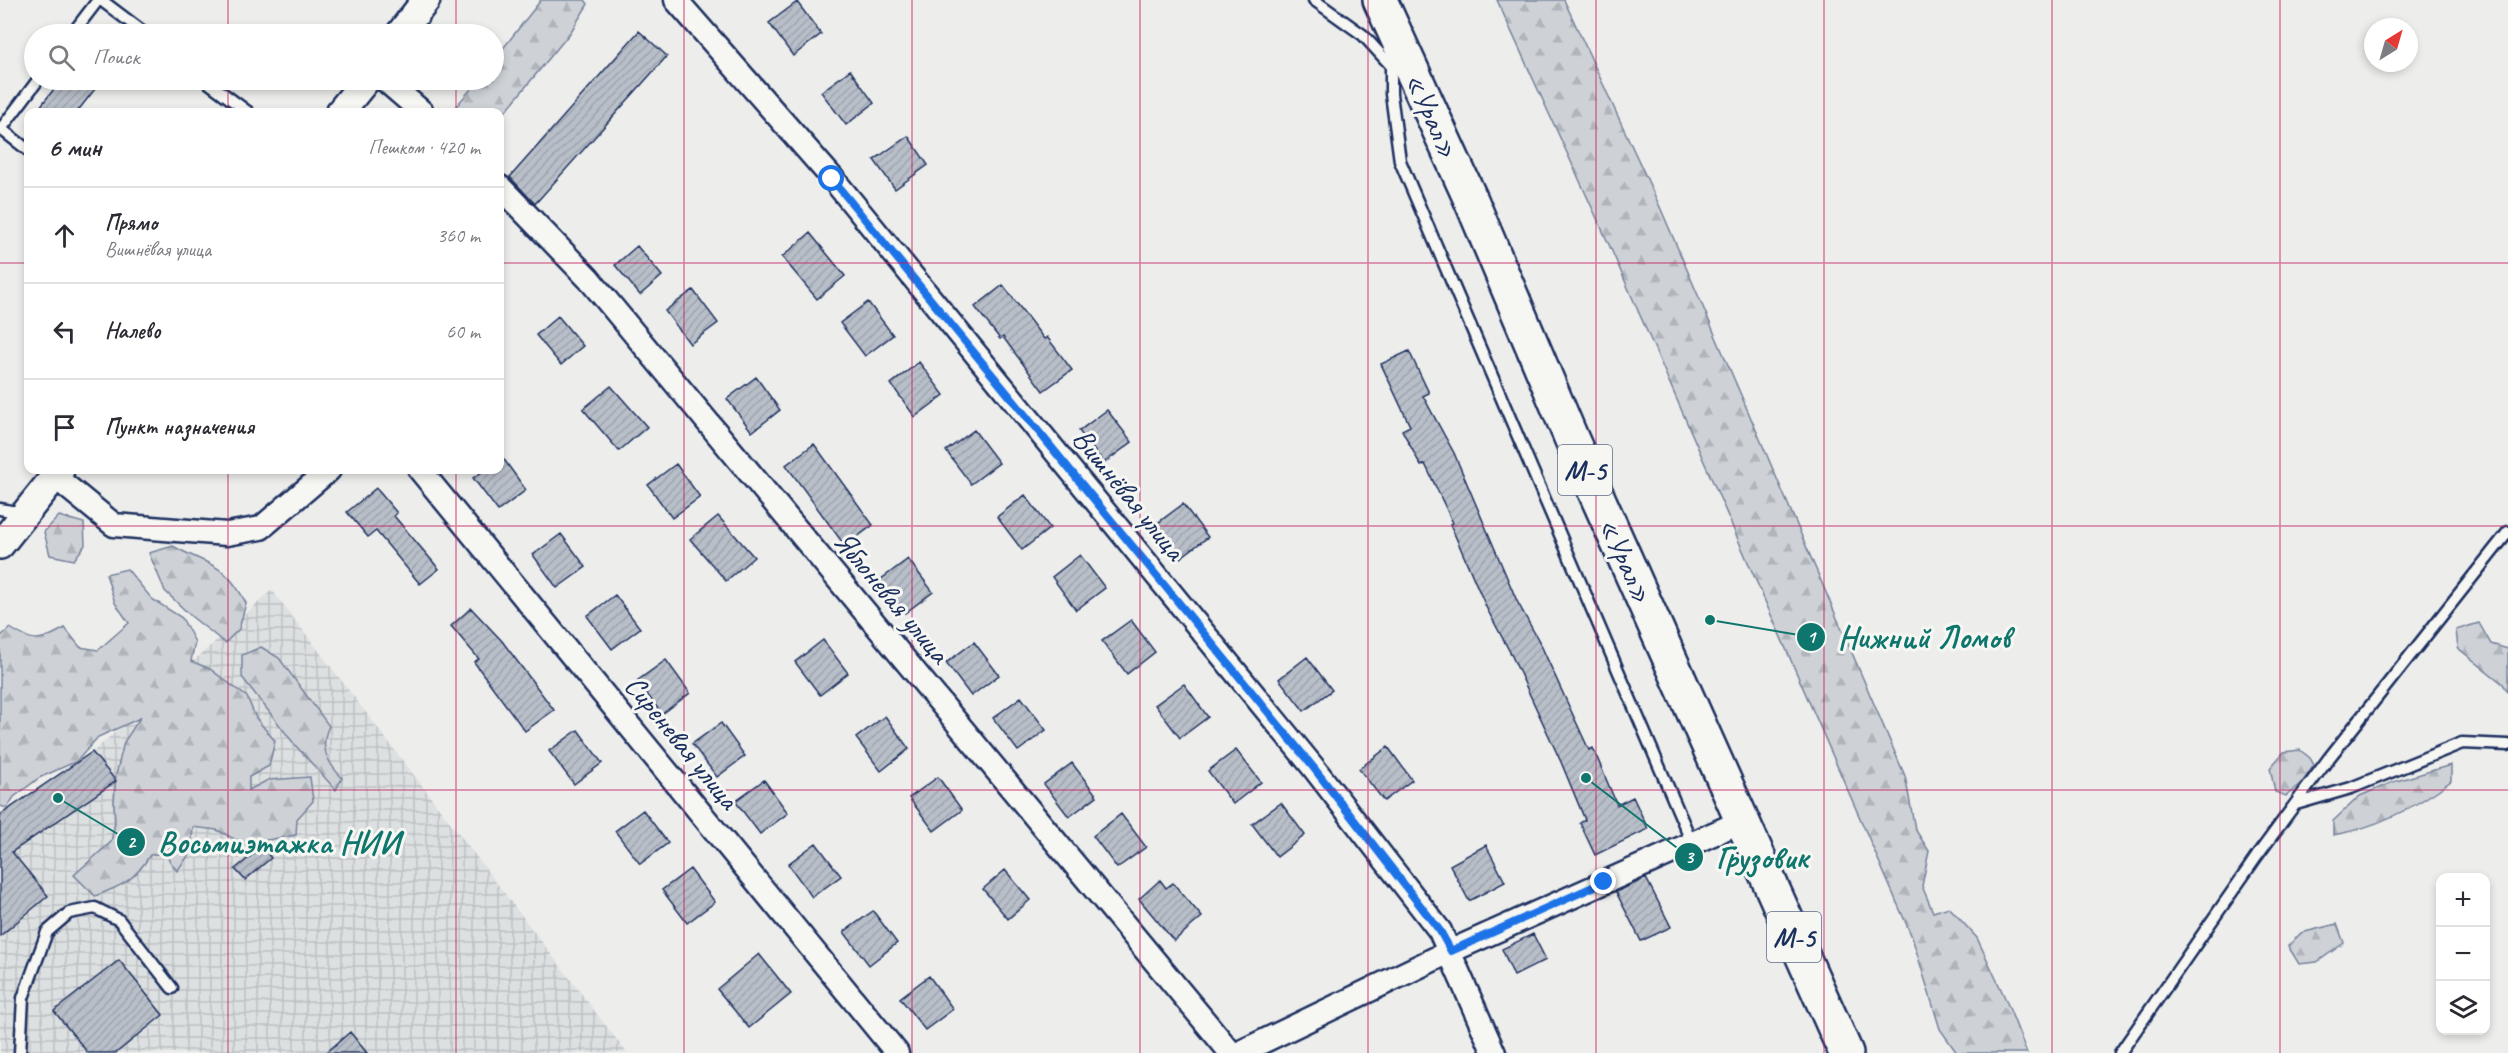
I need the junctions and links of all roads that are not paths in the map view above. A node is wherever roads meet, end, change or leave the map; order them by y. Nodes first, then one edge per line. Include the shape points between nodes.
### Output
1 (100, 0) edge
2 (426, 0) edge
3 (676, 0) edge
4 (1314, 0) edge
5 (1380, 0) edge
6 (80, 24) edge
7 (132, 24) edge
8 (408, 24) edge
9 (1391, 64) junction
10 (30, 90) edge
11 (218, 90) edge
12 (358, 90) edge
13 (397, 90) edge
14 (243, 108) edge
15 (343, 108) edge
16 (417, 108) edge
17 (1432, 117) junction
18 (24, 147) edge
19 (504, 191) edge
20 (56, 474) edge
21 (58, 474) edge
22 (324, 474) edge
23 (423, 474) edge
24 (12, 511) edge
25 (2508, 532) edge
26 (0, 545) edge
27 (2508, 745) edge
28 (2295, 804) junction
29 (1742, 821) junction
30 (1692, 843) junction
31 (1451, 951) junction
32 (172, 988) dead end
33 (20, 1053) edge
34 (897, 1053) edge
35 (1231, 1053) edge
36 (1239, 1053) edge
37 (1494, 1053) edge
38 (1846, 1053) edge
39 (2120, 1053) edge

1 - 6 lane
1 - 7 lane
2 - 8 street
3 - 31 street, Вишнёвая улица via 832,179 1313,767 1440,931
4 - 9 lane via 1363,35
5 - 17 highway, «Урал» / М-5
9 - 17 lane
9 - 30 lane via 1391,94 1401,161
10 - 18 lane via 1,129
11 - 14 lane
12 - 15 street
13 - 16 street
17 - 29 highway, «Урал» / М-5
19 - 35 street, Яблоневая улица via 589,279
20 - 24 street
21 - 22 street via 114,525 227,534 261,528
23 - 34 street, Сиреневая улица
24 - 26 street
25 - 28 lane
27 - 28 lane via 2462,743 2351,788
28 - 39 lane
29 - 30 street
29 - 38 highway, «Урал» / М-5
30 - 31 street
31 - 36 street
31 - 37 street, Вишнёвая улица
32 - 33 lane via 119,920 95,908 69,913 47,932 23,998

